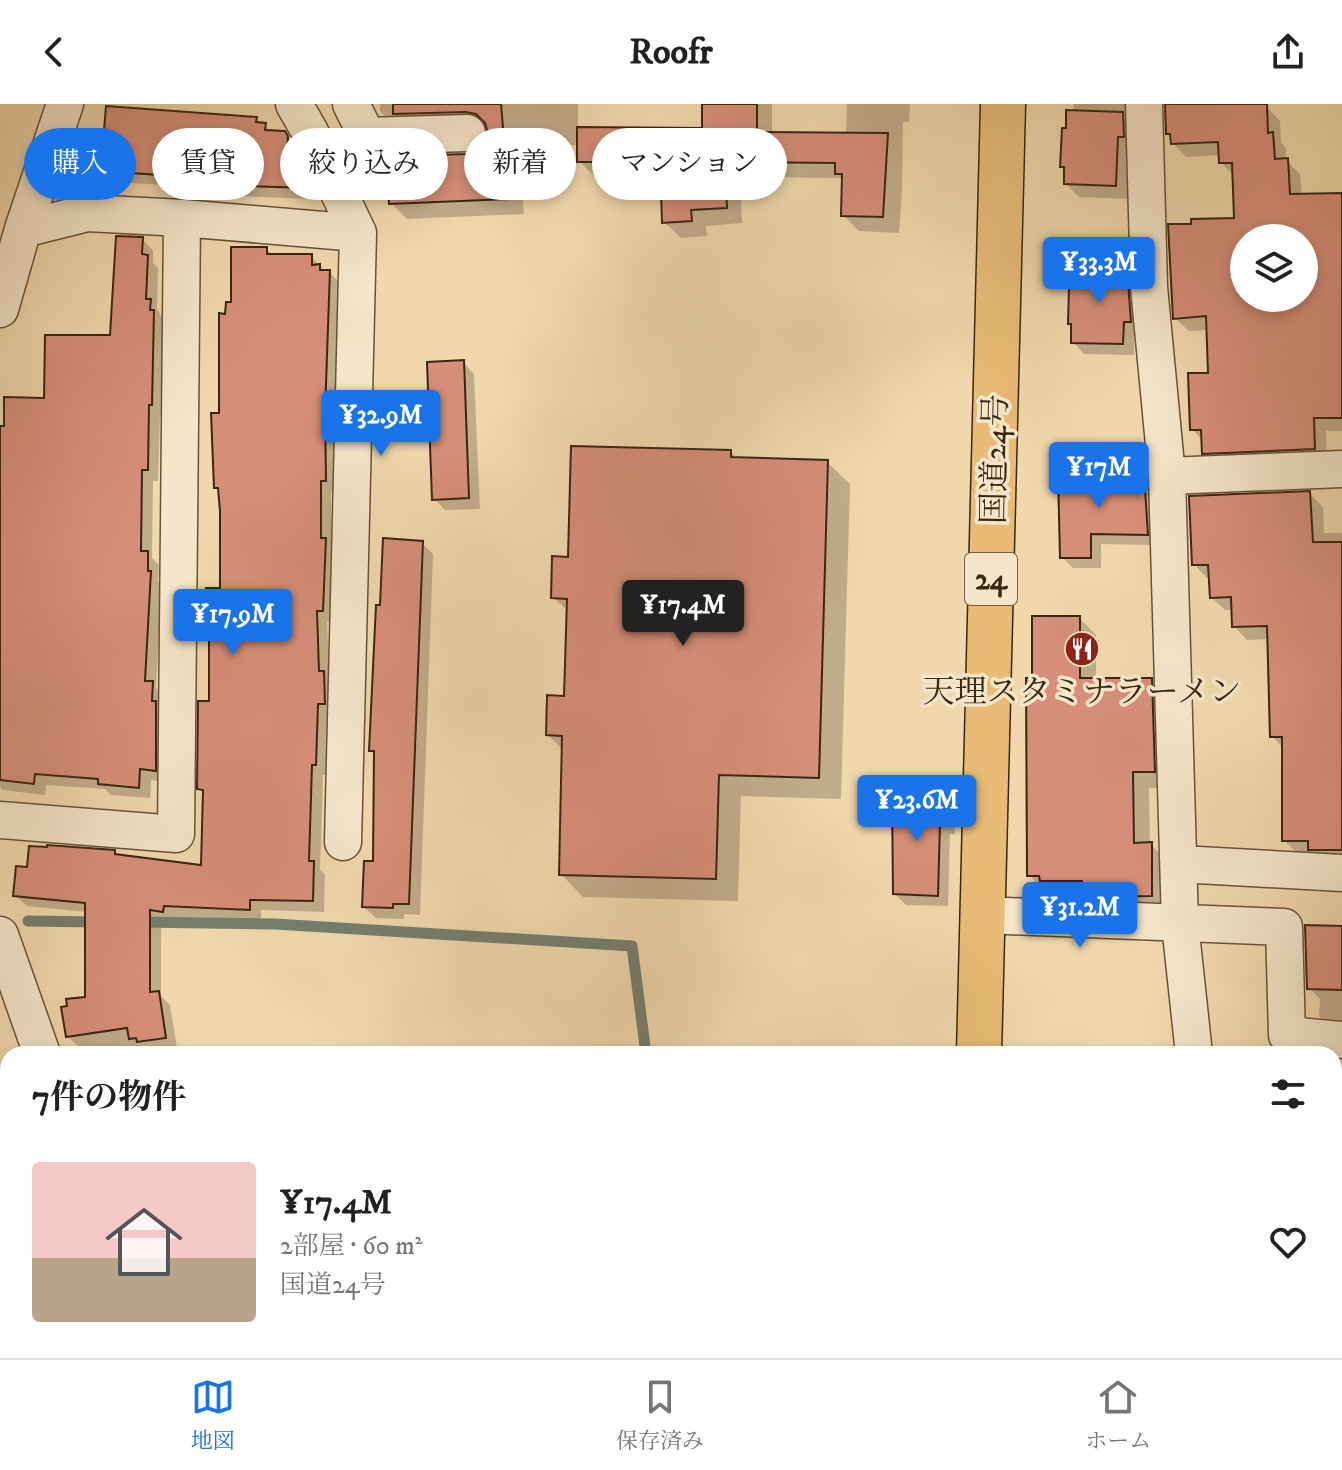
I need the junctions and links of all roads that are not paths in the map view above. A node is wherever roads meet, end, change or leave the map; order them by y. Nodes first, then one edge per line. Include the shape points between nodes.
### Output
1 (65, 104) edge
2 (294, 104) edge
3 (351, 104) edge
4 (1003, 104) edge
5 (1144, 104) edge
6 (464, 133) edge
7 (182, 218) junction
8 (23, 229) junction
9 (358, 233) junction
10 (0, 309) edge
11 (1342, 469) edge
12 (1167, 476) junction
13 (0, 820) edge
14 (343, 842) dead end
15 (1180, 864) junction
16 (1342, 873) edge
17 (982, 915) junction
18 (1180, 924) junction
19 (0, 935) edge
20 (1342, 1040) edge
21 (39, 1046) edge
22 (979, 1046) edge
23 (1193, 1046) edge

1 - 8 street
2 - 9 street
3 - 6 street via 367,136
4 - 17 highway, 国道24号 / 24
5 - 12 street via 1149,287
7 - 8 street via 87,213
7 - 9 street
7 - 13 street via 176,834
8 - 10 street
9 - 14 street
11 - 12 street
12 - 15 street
15 - 16 street
15 - 18 street
17 - 18 street
17 - 22 highway, 国道24号 / 24
18 - 20 street via 1284,927 1287,1035
18 - 23 street
19 - 21 street

